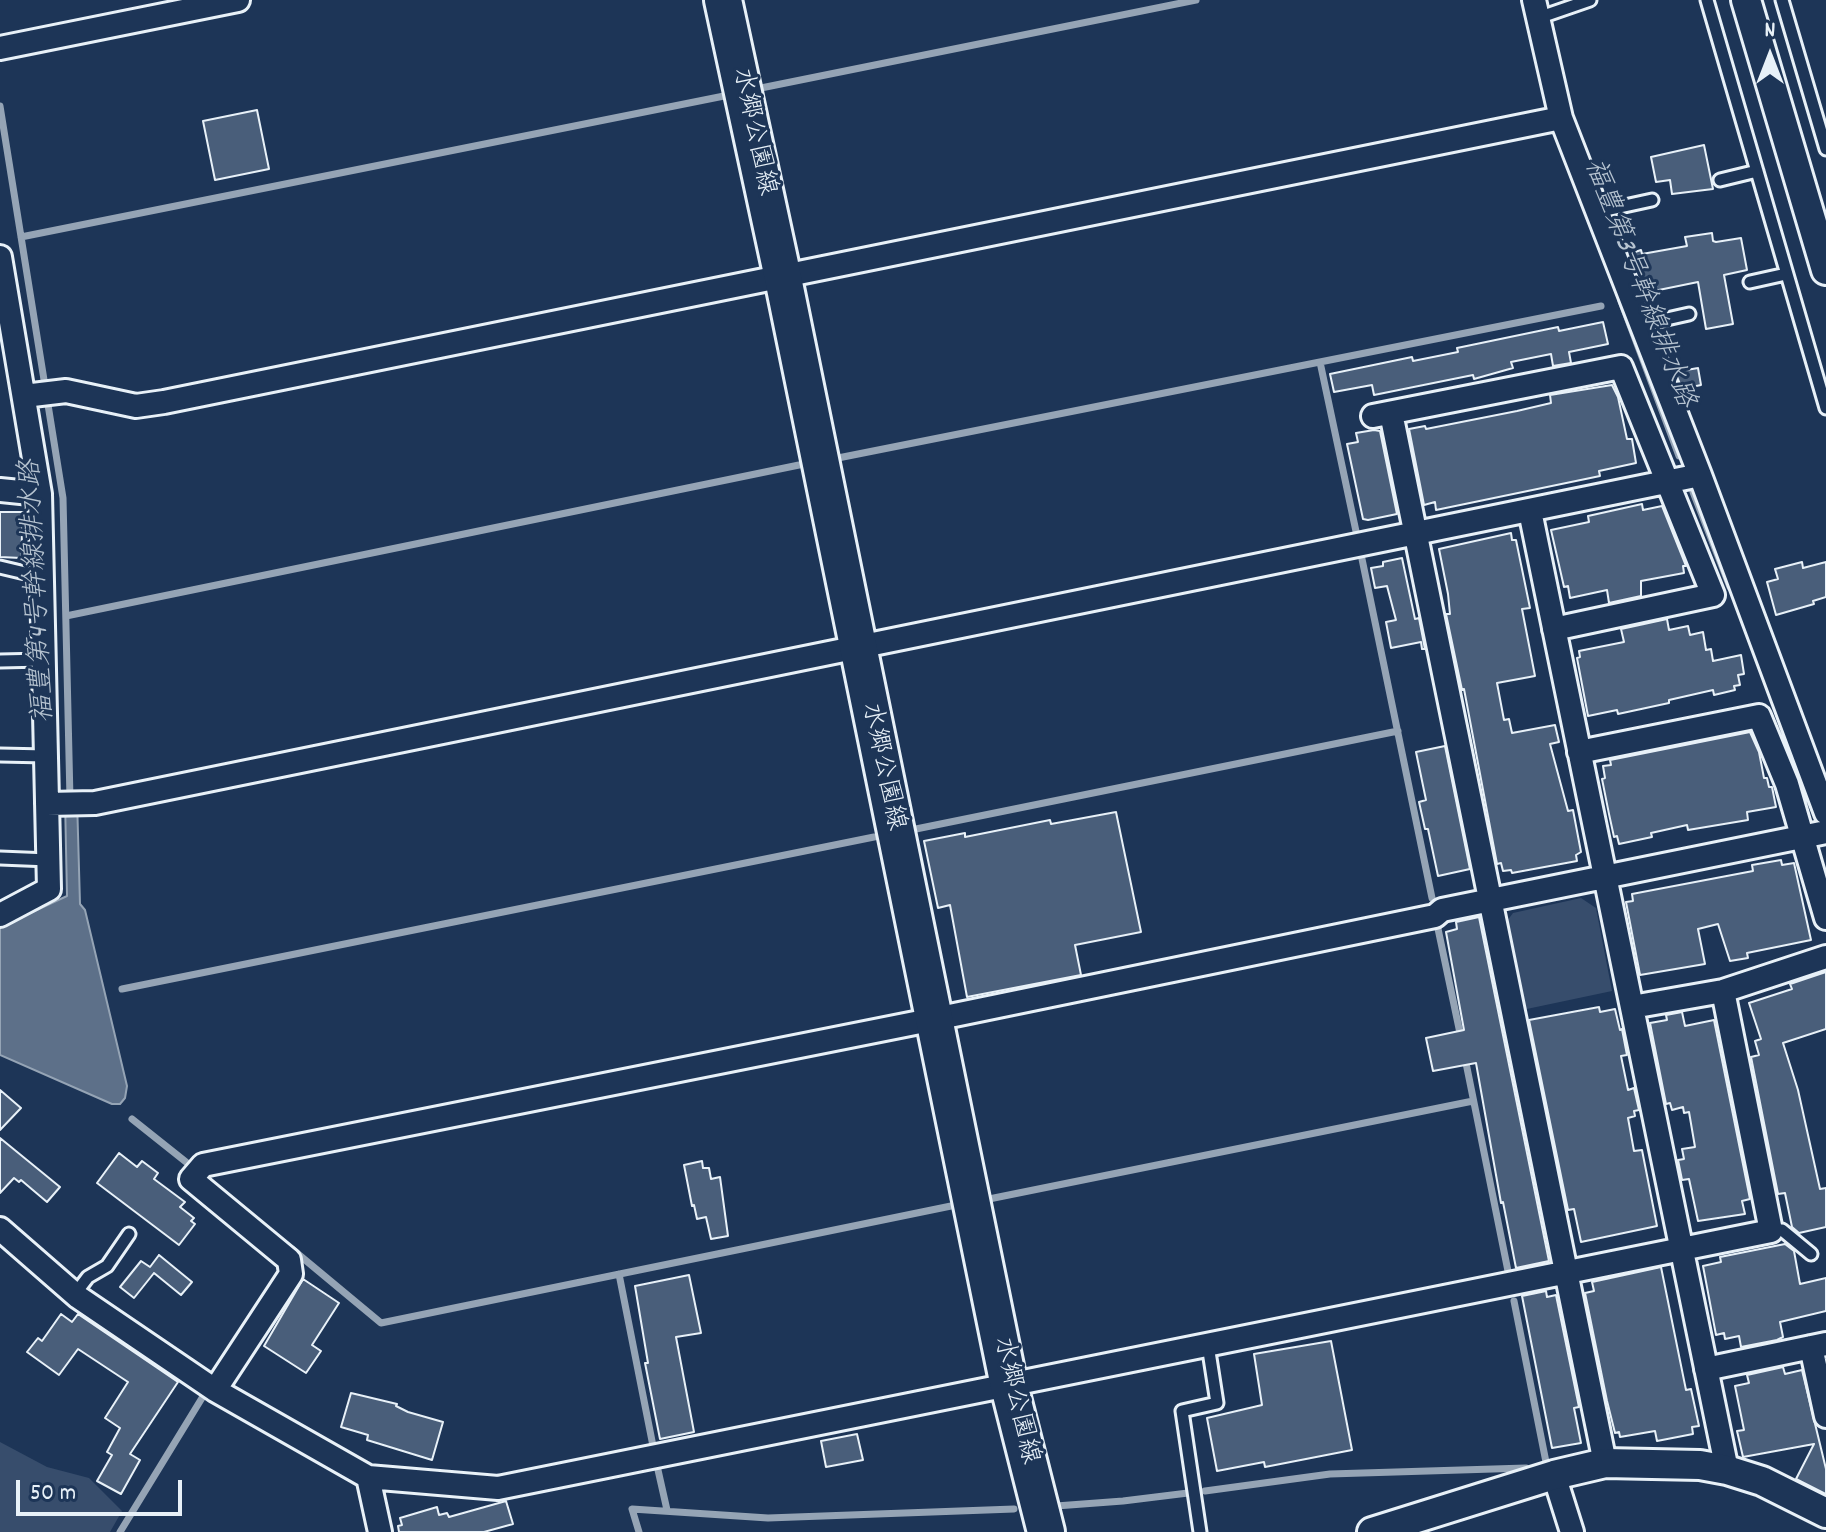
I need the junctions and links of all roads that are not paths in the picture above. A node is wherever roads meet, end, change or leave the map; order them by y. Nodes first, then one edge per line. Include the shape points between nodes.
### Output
1 (238, 0) edge
2 (723, 0) edge
3 (1590, 0) edge
4 (1707, 0) edge
5 (1746, 0) edge
6 (1782, 0) edge
7 (1536, 9) edge
8 (2, 48) edge
9 (1561, 118) junction
10 (1826, 149) edge
11 (1757, 171) junction
12 (1720, 180) dead end
13 (1652, 200) dead end
14 (1597, 212) junction
15 (1, 266) edge
16 (1826, 270) edge
17 (1786, 274) junction
18 (783, 278) junction
19 (1750, 282) dead end
20 (1689, 314) dead end
21 (1640, 325) junction
22 (28, 396) junction
23 (1826, 408) edge
24 (1700, 475) junction
25 (1669, 482) junction
26 (0, 490) edge
27 (40, 494) junction
28 (1530, 511) junction
29 (1416, 535) junction
30 (0, 567) edge
31 (42, 577) junction
32 (1554, 629) junction
33 (856, 649) junction
34 (44, 660) junction
35 (0, 661) edge
36 (1579, 752) junction
37 (0, 755) edge
38 (46, 756) junction
39 (52, 804) junction
40 (1826, 813) edge
41 (1826, 832) edge
42 (1801, 837) junction
43 (0, 858) edge
44 (49, 860) junction
45 (1605, 877) junction
46 (1491, 900) junction
47 (0, 915) edge
48 (1826, 918) edge
49 (1826, 957) edge
50 (1723, 991) junction
51 (1632, 1007) junction
52 (935, 1019) junction
53 (0, 1229) edge
54 (1771, 1231) junction
55 (129, 1234) dead end
56 (1681, 1248) junction
57 (1811, 1254) dead end
58 (1567, 1274) junction
59 (75, 1294) junction
60 (1208, 1345) junction
61 (1819, 1345) edge
62 (1706, 1369) junction
63 (1009, 1386) junction
64 (215, 1390) junction
65 (1826, 1416) edge
66 (1605, 1463) junction
67 (1727, 1470) junction
68 (1554, 1475) junction
69 (368, 1477) junction
70 (1826, 1513) edge
71 (380, 1532) edge
72 (1046, 1532) edge
73 (1200, 1532) edge
74 (1372, 1532) edge
75 (1572, 1532) edge

1 - 8 street
2 - 18 main road, 水郷公園線
3 - 7 lane
4 - 11 lane
5 - 16 street
6 - 10 lane
7 - 9 street
9 - 14 street
9 - 18 street
11 - 12 lane
11 - 17 lane
13 - 14 lane
14 - 21 street
15 - 22 street
17 - 19 lane
17 - 23 lane
18 - 22 street via 164,402 136,406 60,391
18 - 33 main road, 水郷公園線
20 - 21 lane
21 - 24 street
22 - 27 street
24 - 25 street
24 - 40 street
25 - 28 street
25 - 29 street via 1621,367 1382,415
25 - 32 street via 1713,595
26 - 27 street
27 - 31 street
28 - 29 street
28 - 32 street
29 - 33 street
29 - 46 street
30 - 31 lane
31 - 34 street
32 - 36 street
33 - 39 street via 85,804
33 - 52 main road, 水郷公園線
34 - 35 lane
34 - 38 street
36 - 42 street via 1759,716 1787,784
36 - 45 street
37 - 38 lane
38 - 39 street
39 - 44 street
41 - 42 street
42 - 45 street
42 - 48 street
43 - 44 lane
44 - 47 street via 49,889
45 - 46 street
45 - 51 street
46 - 52 street
46 - 58 street
49 - 50 street
50 - 51 street
50 - 54 street
51 - 56 street
52 - 63 main road, 水郷公園線
52 - 64 street via 203,1165 191,1179 289,1260 291,1274
53 - 59 street
54 - 56 street
54 - 57 lane via 1782,1230
55 - 59 lane via 107,1266 88,1277
56 - 58 street
56 - 62 street
58 - 60 street
58 - 66 street
59 - 64 street
60 - 63 street
60 - 73 lane via 1217,1403 1182,1411
61 - 62 street
61 - 65 street
62 - 67 street
63 - 69 street via 498,1488
63 - 72 main road, 水郷公園線
64 - 69 street
66 - 67 street
66 - 68 street
67 - 70 street
68 - 74 street
68 - 75 street
69 - 71 street

